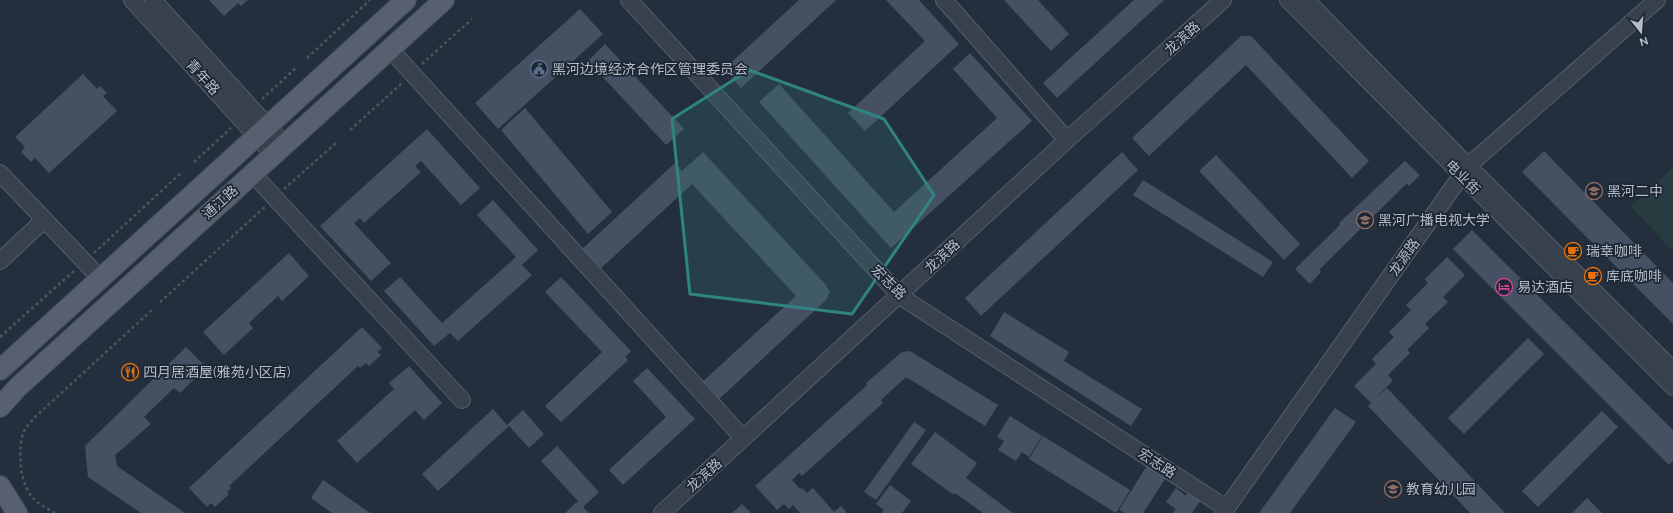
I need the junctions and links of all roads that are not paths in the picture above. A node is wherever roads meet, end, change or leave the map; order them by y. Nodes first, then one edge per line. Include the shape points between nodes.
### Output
1 (132, 0) edge
2 (153, 0) edge
3 (406, 0) edge
4 (444, 0) edge
5 (629, 0) edge
6 (944, 0) edge
7 (1224, 0) edge
8 (1288, 0) edge
9 (1306, 0) edge
10 (1657, 0) edge
11 (390, 49) junction
12 (262, 131) junction
13 (1067, 140) junction
14 (279, 149) junction
15 (1465, 171) junction
16 (0, 173) edge
17 (252, 173) junction
18 (44, 220) junction
19 (0, 262) edge
20 (101, 279) junction
21 (900, 296) junction
22 (0, 370) edge
23 (1673, 370) edge
24 (1673, 388) edge
25 (462, 400) dead end
26 (0, 407) edge
27 (743, 438) junction
28 (0, 486) edge
29 (1224, 510) edge
30 (17, 513) edge
31 (662, 513) edge

1 - 12 street, 青年路
2 - 12 street, 青年路
3 - 12 main road, 通江路
4 - 11 main road, 通江路
5 - 21 street, 宏志路
6 - 13 street
7 - 13 street, 龙滨路
8 - 15 street, 电业街
9 - 15 street, 电业街
10 - 15 street, 龙源路
11 - 14 main road, 通江路
11 - 27 street
12 - 14 street, 青年路
12 - 20 main road, 通江路
13 - 21 street, 龙滨路
14 - 17 main road, 通江路
15 - 23 street, 电业街
15 - 24 street, 电业街
15 - 29 street, 龙源路
16 - 18 street
17 - 25 street
17 - 26 main road, 通江路 via 18,386
18 - 19 street
18 - 20 street
20 - 22 main road, 通江路
21 - 27 street, 龙滨路
21 - 29 street, 宏志路
27 - 31 street, 龙滨路
28 - 30 main road

